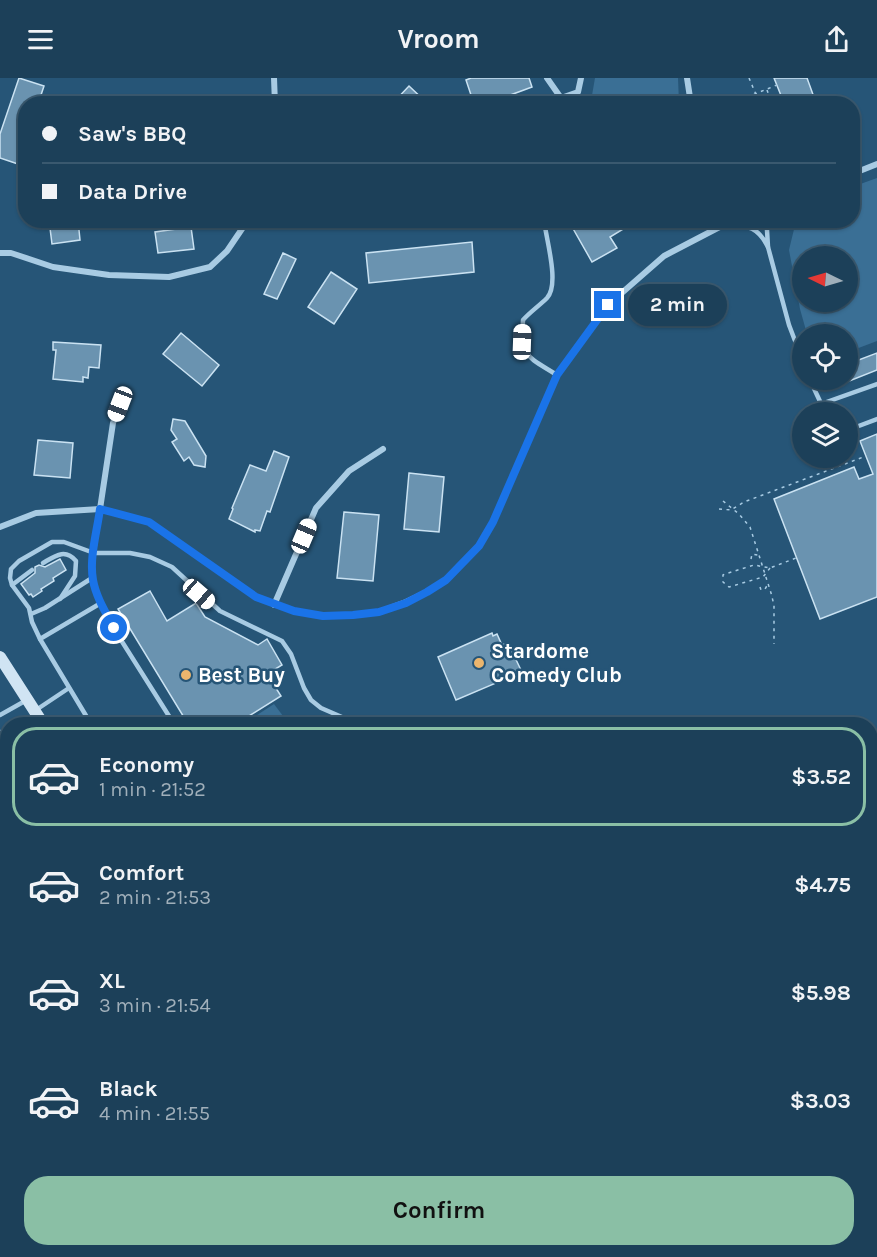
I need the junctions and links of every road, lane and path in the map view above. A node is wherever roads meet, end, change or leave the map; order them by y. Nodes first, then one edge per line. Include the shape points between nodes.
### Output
1 (274, 78) edge
2 (547, 78) edge
3 (581, 78) edge
4 (687, 78) edge
5 (749, 78) edge
6 (777, 85) dead end
7 (767, 89) junction
8 (756, 94) junction
9 (275, 96) edge
10 (560, 96) edge
11 (567, 96) edge
12 (690, 96) edge
13 (751, 96) edge
14 (769, 96) edge
15 (877, 164) edge
16 (860, 171) edge
17 (243, 228) edge
18 (545, 228) edge
19 (715, 228) edge
20 (751, 228) edge
21 (768, 228) edge
22 (768, 248) junction
23 (0, 253) edge
24 (792, 333) edge
25 (557, 375) junction
26 (877, 384) edge
27 (827, 402) edge
28 (120, 404) dead end
29 (877, 419) edge
30 (858, 426) edge
31 (383, 449) dead end
32 (866, 456) dead end
33 (723, 501) dead end
34 (100, 509) junction
35 (733, 509) junction
36 (719, 510) dead end
37 (0, 527) edge
38 (94, 553) junction
39 (759, 556) junction
40 (796, 558) dead end
41 (751, 559) dead end
42 (43, 564) dead end
43 (762, 565) junction
44 (770, 568) junction
45 (32, 570) dead end
46 (765, 574) junction
47 (92, 578) junction
48 (768, 584) junction
49 (12, 585) junction
50 (759, 587) dead end
51 (60, 599) junction
52 (101, 603) junction
53 (274, 605) junction
54 (31, 614) junction
55 (40, 639) junction
56 (774, 644) dead end
57 (0, 657) edge
58 (69, 688) junction
59 (31, 705) junction
60 (0, 716) edge
61 (39, 717) edge
62 (87, 717) edge
63 (170, 717) edge
64 (342, 717) edge

1 - 9 street
2 - 10 street
3 - 11 street via 578,92
4 - 12 street
5 - 8 path
6 - 7 path
7 - 8 path
7 - 14 path
8 - 13 path
15 - 16 street
17 - 23 street via 210,267 169,278 53,267
18 - 25 lane via 554,280 549,297 523,320 522,342 528,357
19 - 25 street via 664,256 608,305
20 - 22 lane via 761,234
21 - 22 lane
22 - 24 lane
25 - 53 street via 493,522 479,546 446,580 406,603 379,612 323,616
26 - 27 lane
28 - 34 street via 112,423
29 - 30 lane
31 - 53 street via 349,471 316,508
32 - 35 path
33 - 35 path
34 - 37 street via 36,513
34 - 38 lane
34 - 53 street via 149,522 248,592
35 - 36 path
35 - 39 path via 750,527
38 - 47 lane
38 - 49 lane via 64,542 52,542 11,569
38 - 64 lane via 130,553 172,567 220,611 282,641 311,700
39 - 41 path via 752,554
39 - 43 path
40 - 44 path
42 - 51 lane via 62,554 75,561 75,576
43 - 44 path
43 - 46 path
43 - 46 path via 725,574 723,582 729,587 760,579
44 - 46 path
45 - 49 lane
46 - 48 path
47 - 51 lane
47 - 52 lane
48 - 50 path via 765,589
48 - 56 path via 774,605
49 - 54 lane
51 - 54 lane
52 - 55 lane
52 - 63 lane
54 - 55 lane
55 - 58 lane
57 - 59 street
58 - 59 lane
58 - 62 lane
59 - 60 lane
59 - 61 street

